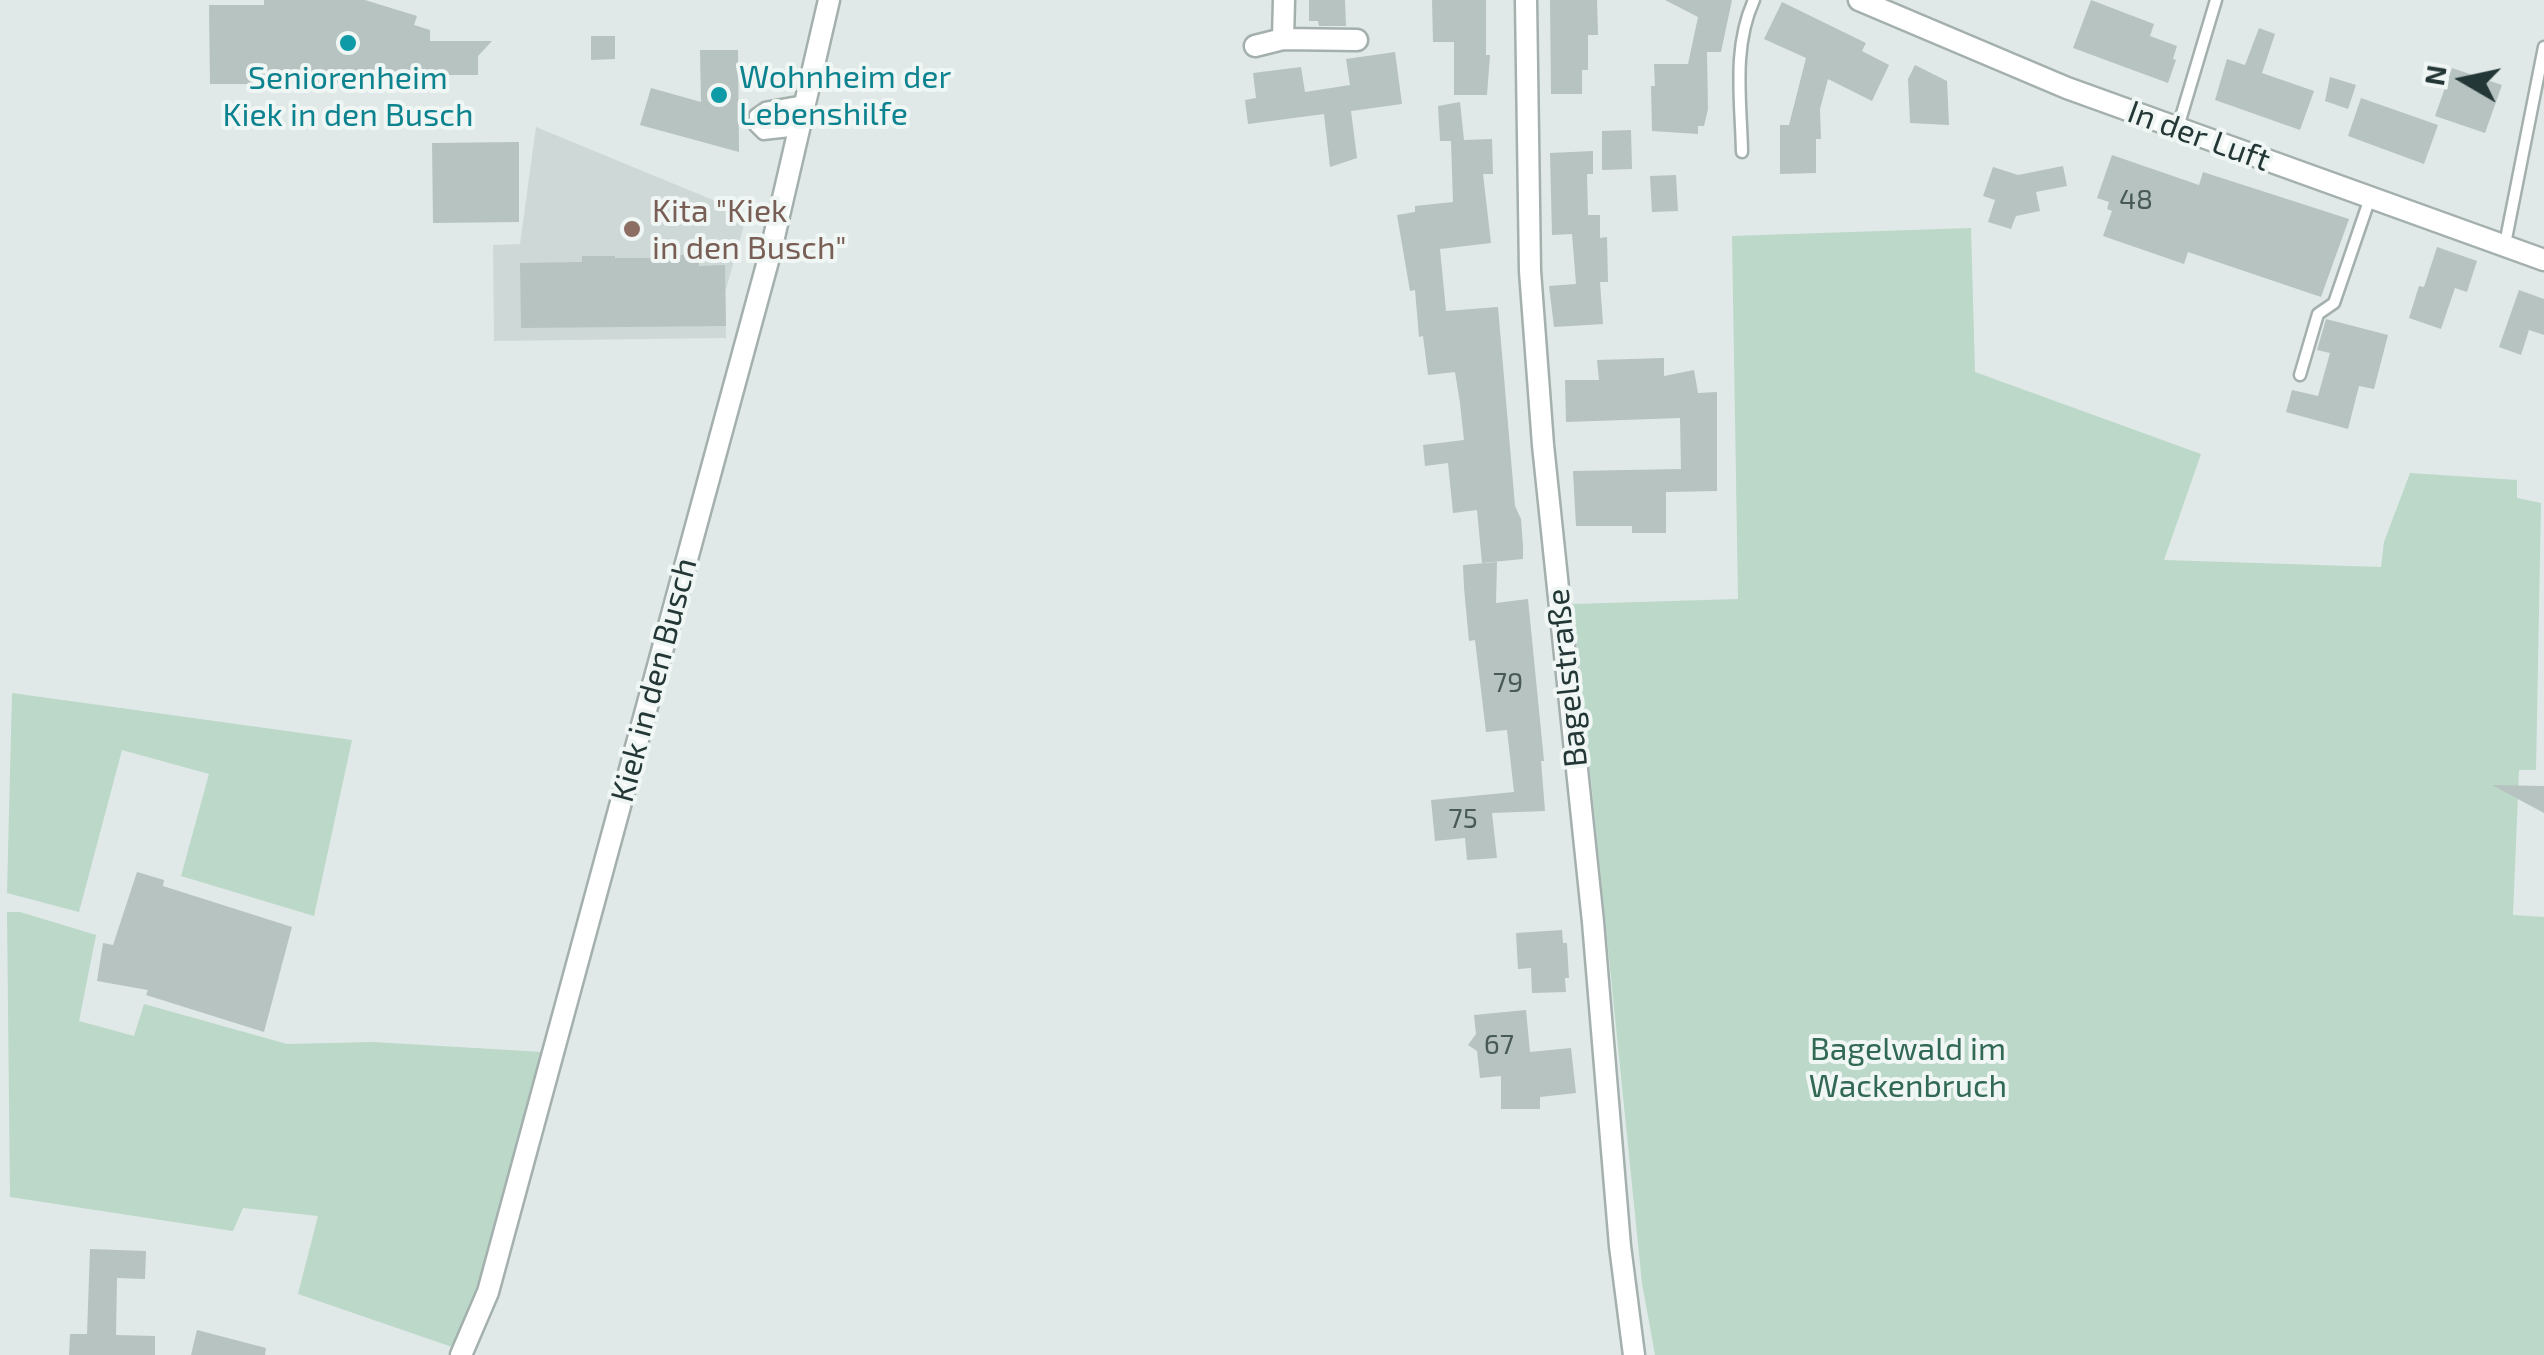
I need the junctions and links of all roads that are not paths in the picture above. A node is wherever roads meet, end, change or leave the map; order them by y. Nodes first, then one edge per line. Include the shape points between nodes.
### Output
1 (828, 0) edge
2 (1284, 0) edge
3 (1526, 0) edge
4 (1754, 0) edge
5 (1860, 0) edge
6 (2216, 0) edge
7 (1283, 39) junction
8 (1357, 40) dead end
9 (1255, 46) dead end
10 (2544, 47) edge
11 (806, 100) junction
12 (2178, 128) junction
13 (799, 130) junction
14 (1742, 152) dead end
15 (2370, 196) junction
16 (2505, 244) junction
17 (2544, 260) edge
18 (2300, 376) dead end
19 (461, 1355) edge
20 (1634, 1355) edge

1 - 11 street, Kiek in den Busch
2 - 7 street
3 - 20 street, Bagelstraße via 1530,271 1543,445
4 - 14 lane via 1739,50
5 - 12 street, In der Luft
6 - 12 lane
7 - 8 street
7 - 9 street
10 - 16 lane
11 - 13 street, Kiek in den Busch
11 - 13 lane via 755,116 762,134
12 - 15 street, In der Luft
13 - 19 street, Kiek in den Busch via 493,1273
15 - 16 street, In der Luft
15 - 18 lane via 2334,303 2318,314
16 - 17 street, In der Luft

